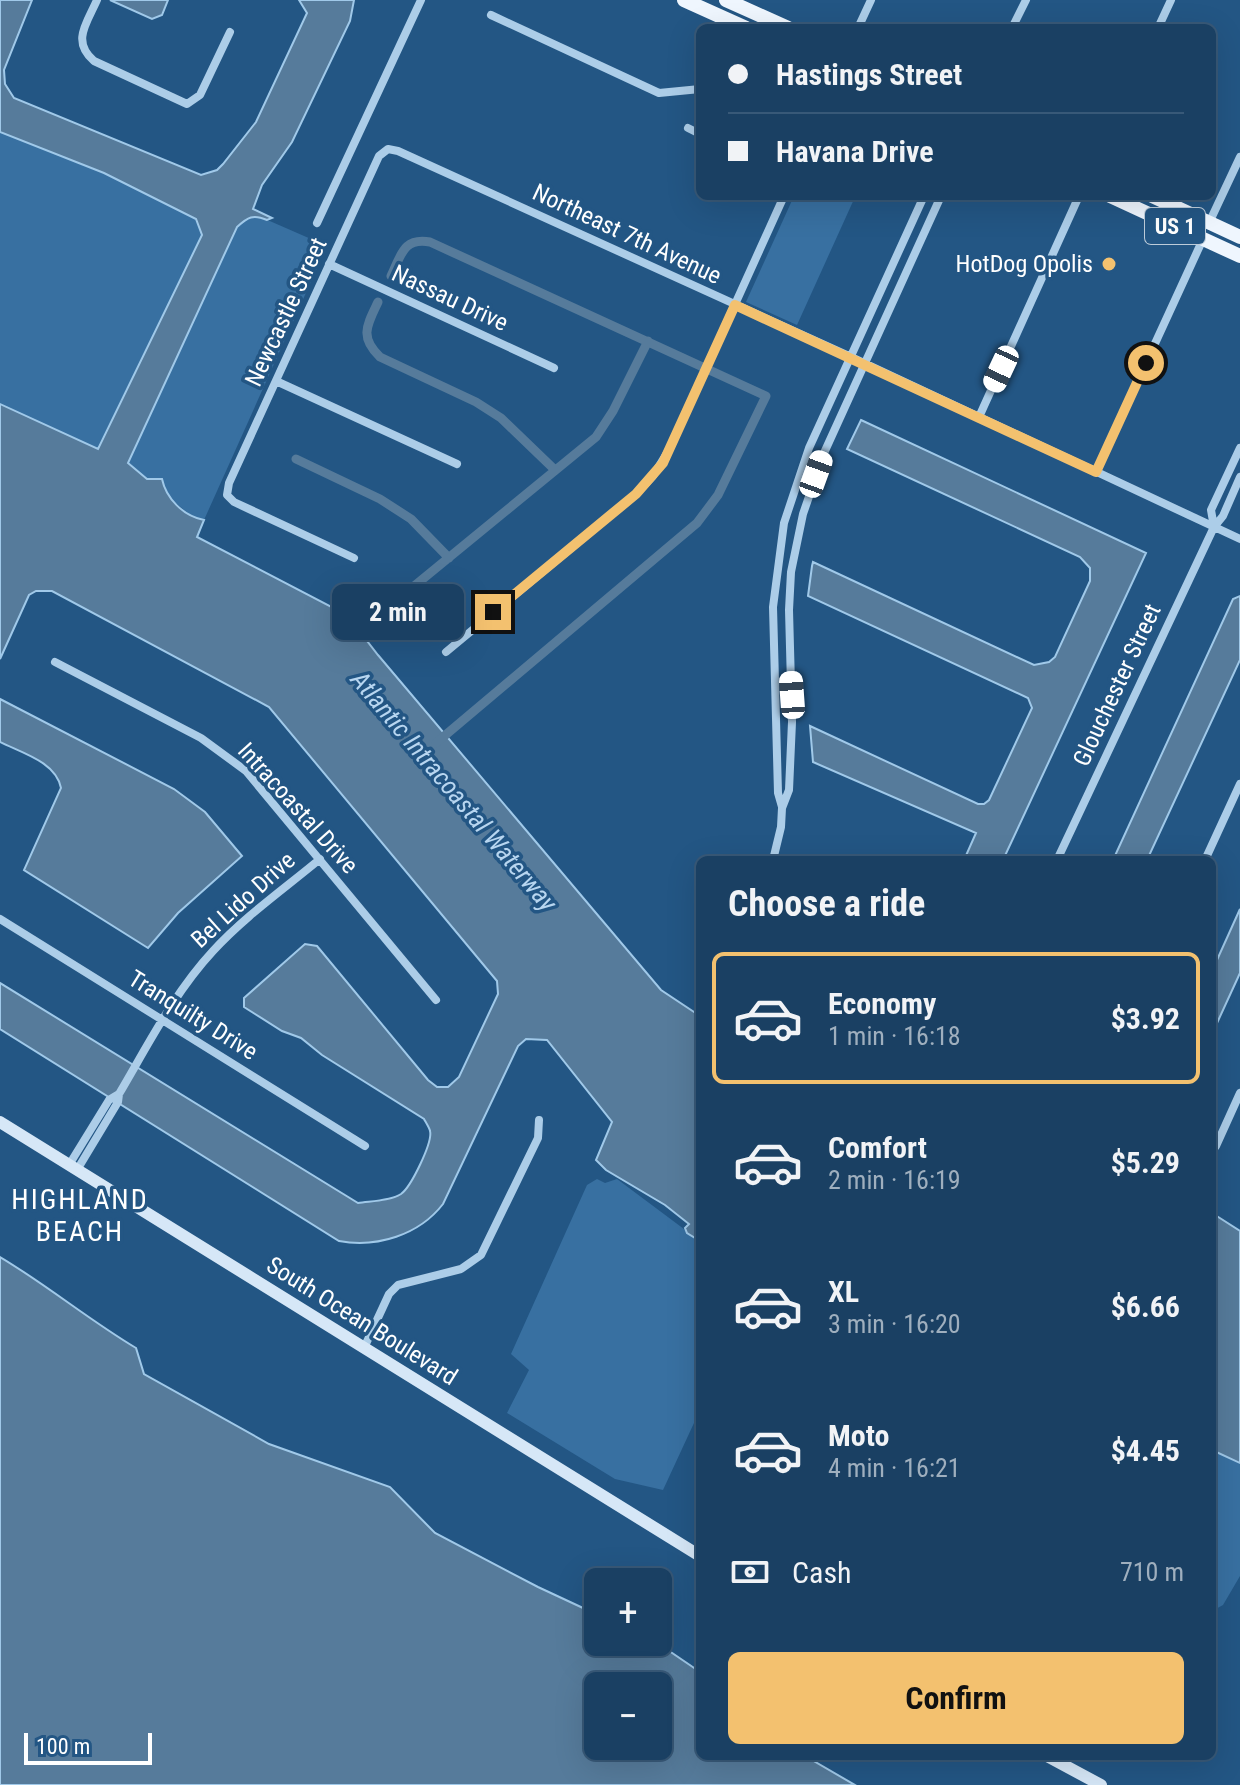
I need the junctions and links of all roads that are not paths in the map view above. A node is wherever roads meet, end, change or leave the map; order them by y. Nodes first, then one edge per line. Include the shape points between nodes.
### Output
1 (97, 0) edge
2 (421, 0) edge
3 (728, 0) edge
4 (871, 0) edge
5 (1026, 0) edge
6 (1171, 0) edge
7 (688, 2) edge
8 (491, 15) dead end
9 (719, 16) junction
10 (762, 16) junction
11 (737, 24) edge
12 (779, 24) edge
13 (860, 24) edge
14 (1014, 24) edge
15 (1160, 24) edge
16 (230, 32) dead end
17 (696, 90) edge
18 (688, 128) dead end
19 (696, 132) edge
20 (388, 149) joint
21 (1240, 157) edge
22 (782, 200) edge
23 (922, 200) edge
24 (939, 200) edge
25 (1077, 200) edge
26 (1119, 200) edge
27 (1160, 200) edge
28 (317, 223) dead end
29 (1209, 223) junction
30 (1240, 237) edge
31 (1203, 239) junction
32 (1240, 256) edge
33 (329, 264) junction
34 (735, 305) junction
35 (851, 357) junction
36 (865, 363) junction
37 (554, 368) dead end
38 (276, 381) junction
39 (979, 417) junction
40 (1240, 448) edge
41 (457, 464) dead end
42 (1096, 472) junction
43 (1240, 477) edge
44 (794, 490) junction
45 (809, 494) junction
46 (1214, 527) junction
47 (1240, 539) edge
48 (354, 558) dead end
49 (446, 652) dead end
50 (55, 662) dead end
51 (1240, 784) edge
52 (782, 808) junction
53 (774, 856) edge
54 (1059, 856) edge
55 (1207, 856) edge
56 (320, 859) junction
57 (0, 919) edge
58 (436, 1000) dead end
59 (163, 1020) junction
60 (1240, 1093) edge
61 (539, 1120) dead end
62 (0, 1123) edge
63 (365, 1146) dead end
64 (1216, 1146) dead end
65 (73, 1168) junction
66 (364, 1348) junction
67 (696, 1551) edge
68 (1054, 1760) edge
69 (1101, 1785) edge

1 - 16 street via 83,33 85,54 187,104 200,95
2 - 28 street
3 - 7 main road via 716,6
3 - 10 main road
4 - 13 street
5 - 14 street
6 - 15 street
7 - 9 main road
8 - 17 street via 659,93
9 - 10 main road
9 - 11 main road
10 - 12 main road
18 - 19 street
20 - 33 street, Newcastle Street via 379,156
20 - 34 street, Northeast 7th Avenue
21 - 29 street
22 - 34 street
23 - 35 street
24 - 36 street
25 - 39 street
26 - 31 main road, US 1
27 - 29 main road, US 1
29 - 30 main road, US 1
31 - 32 main road, US 1
31 - 42 street
33 - 37 street, Nassau Drive
33 - 38 street, Newcastle Street
34 - 35 street, Northeast 7th Avenue
34 - 49 street via 663,463 642,489
35 - 36 street, Northeast 7th Avenue
35 - 44 street
36 - 39 street, Northeast 7th Avenue
36 - 45 street
38 - 41 street
38 - 48 street, Newcastle Street via 227,495
39 - 42 street, Northeast 7th Avenue
40 - 46 street, Glouchester Street via 1211,510
42 - 46 street, Northeast 7th Avenue
43 - 46 street, Glouchester Street
44 - 45 street
44 - 52 street via 778,556 773,607
45 - 52 street via 789,591 791,738 789,790
46 - 47 street, Northeast 7th Avenue
46 - 54 street, Glouchester Street
50 - 56 street, Intracoastal Drive via 228,756
51 - 55 street
52 - 53 street
56 - 58 street, Intracoastal Drive
56 - 59 street, Bel Lido Drive via 214,949
57 - 59 street, Tranquilty Drive
59 - 63 street, Tranquilty Drive
59 - 65 street, Bel Lido Drive
60 - 64 street
61 - 66 street via 538,1138 481,1255 461,1269 398,1285
62 - 65 main road, South Ocean Boulevard
65 - 66 main road, South Ocean Boulevard
66 - 67 main road, South Ocean Boulevard
68 - 69 main road

